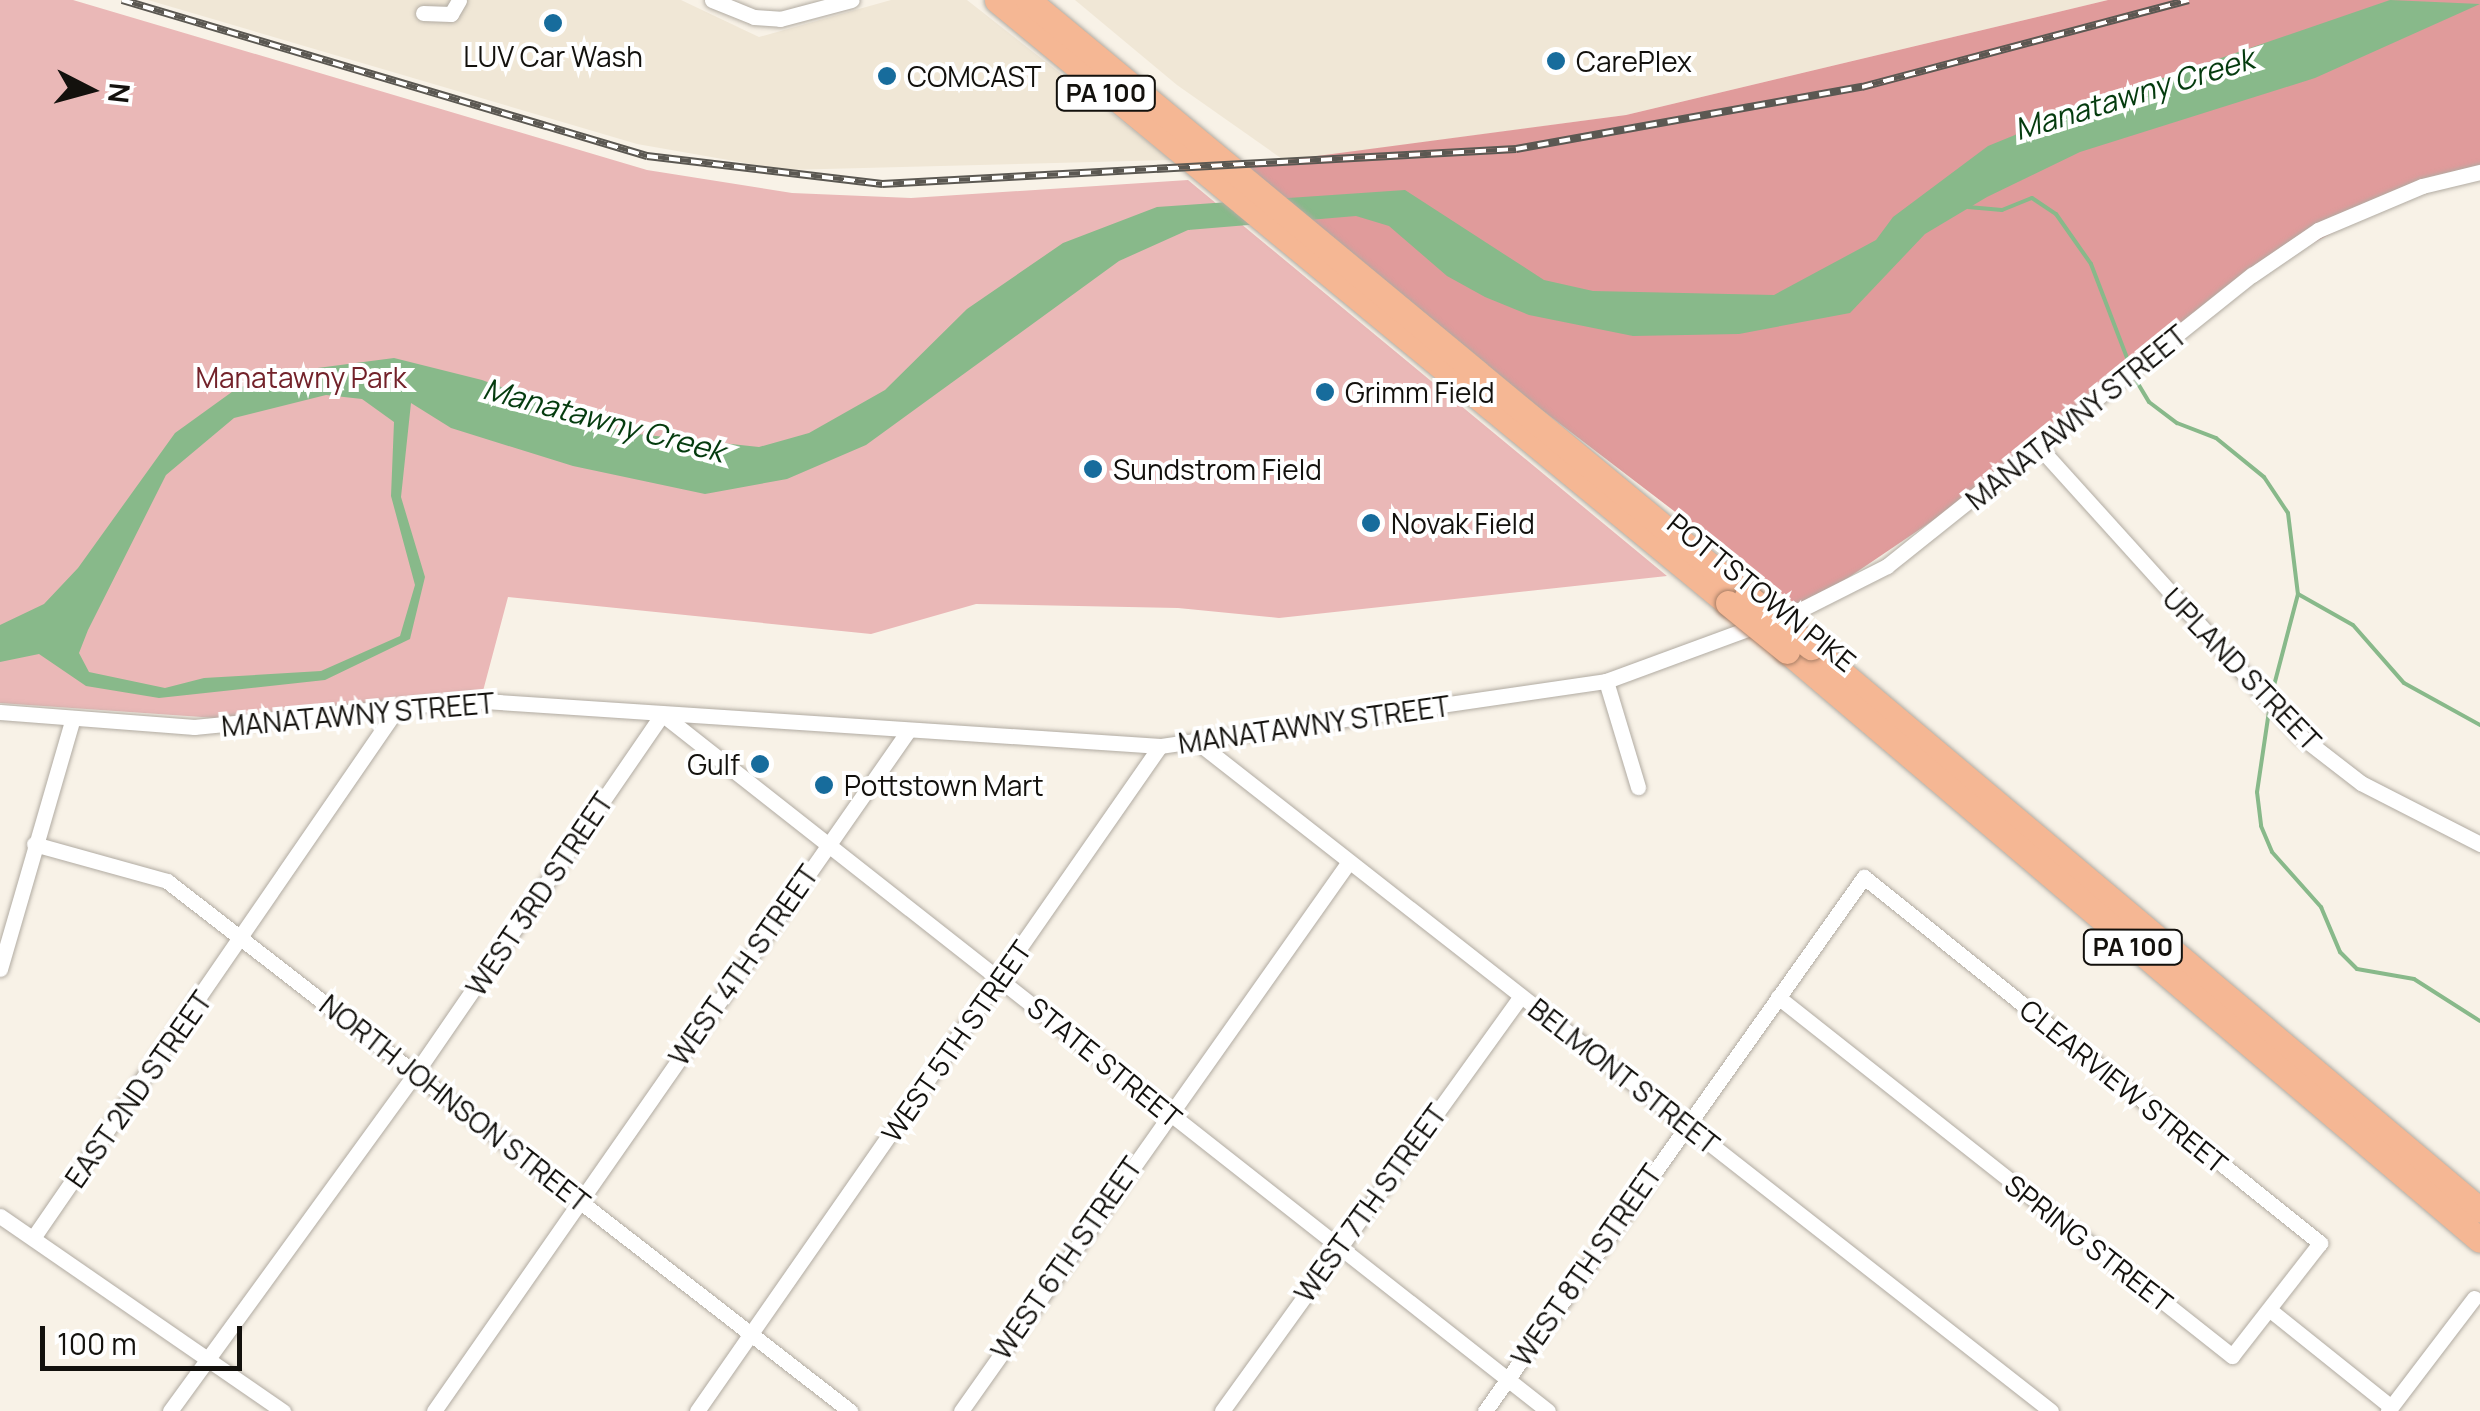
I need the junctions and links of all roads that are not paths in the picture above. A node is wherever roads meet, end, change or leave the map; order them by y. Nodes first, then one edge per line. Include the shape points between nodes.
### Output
1 (459, 0) edge
2 (712, 0) edge
3 (852, 0) edge
4 (997, 0) edge
5 (1028, 0) edge
6 (1055, 0) edge
7 (423, 13) dead end
8 (1082, 45) junction
9 (2480, 172) edge
10 (2040, 448) junction
11 (1737, 600) junction
12 (1799, 649) junction
13 (1606, 681) junction
14 (399, 706) junction
15 (0, 712) edge
16 (662, 714) junction
17 (73, 718) junction
18 (908, 731) junction
19 (1196, 741) junction
20 (1160, 746) junction
21 (1638, 788) dead end
22 (34, 844) junction
23 (2480, 844) edge
24 (826, 845) junction
25 (1348, 864) junction
26 (1864, 877) joint
27 (242, 940) junction
28 (0, 969) edge
29 (1000, 977) junction
30 (1521, 996) junction
31 (1778, 998) junction
32 (415, 1074) junction
33 (1167, 1112) junction
34 (1685, 1123) junction
35 (580, 1200) junction
36 (2480, 1210) edge
37 (0, 1216) edge
38 (33, 1238) junction
39 (2480, 1240) edge
40 (1336, 1248) junction
41 (2474, 1298) dead end
42 (2270, 1310) junction
43 (751, 1335) junction
44 (206, 1359) junction
45 (1508, 1380) junction
46 (2389, 1409) edge
47 (170, 1411) edge
48 (282, 1411) edge
49 (434, 1411) edge
50 (697, 1411) edge
51 (850, 1411) edge
52 (960, 1411) edge
53 (1222, 1411) edge
54 (1485, 1411) edge
55 (1548, 1411) edge
56 (2051, 1411) edge

1 - 7 street via 451,14
2 - 3 street via 754,18 780,19
4 - 11 highway, POTTSTOWN PIKE / PA 100 via 1215,186
5 - 8 highway, POTTSTOWN PIKE / PA 100
6 - 8 highway
8 - 11 highway, POTTSTOWN PIKE / PA 100 via 1436,336
9 - 10 street, MANATAWNY STREET via 2422,186 2318,230
10 - 13 street, MANATAWNY STREET via 1887,566 1802,609
10 - 23 street, UPLAND STREET via 2299,736 2361,783
11 - 12 highway, POTTSTOWN PIKE / PA 100, bridge
12 - 36 highway, POTTSTOWN PIKE / PA 100
12 - 39 highway, POTTSTOWN PIKE / PA 100
13 - 19 street, MANATAWNY STREET
13 - 21 street
14 - 16 street, MANATAWNY STREET via 468,700
14 - 17 street, MANATAWNY STREET via 229,726
14 - 27 street, EAST 2ND STREET
15 - 17 street, MANATAWNY STREET
16 - 18 street, MANATAWNY STREET
16 - 24 street, STATE STREET
16 - 32 street, WEST 3RD STREET
17 - 22 street
18 - 20 street, MANATAWNY STREET
18 - 24 street, WEST 4TH STREET
19 - 20 street, MANATAWNY STREET
19 - 25 street, BELMONT STREET
20 - 29 street, WEST 5TH STREET
22 - 27 street, NORTH JOHNSON STREET via 167,881
22 - 28 street
24 - 29 street, STATE STREET
24 - 35 street, WEST 4TH STREET
25 - 30 street, BELMONT STREET
25 - 33 street, WEST 6TH STREET
26 - 31 street, WEST 8TH STREET
26 - 42 street, CLEARVIEW STREET via 2320,1243
27 - 32 street, NORTH JOHNSON STREET
27 - 38 street, EAST 2ND STREET
29 - 33 street, STATE STREET
29 - 43 street, WEST 5TH STREET
30 - 34 street, BELMONT STREET
30 - 40 street, WEST 7TH STREET
31 - 34 street, WEST 8TH STREET
31 - 42 street, SPRING STREET via 2232,1356
32 - 35 street, NORTH JOHNSON STREET
32 - 44 street, WEST 3RD STREET
33 - 40 street, STATE STREET
33 - 52 street, WEST 6TH STREET
34 - 45 street, WEST 8TH STREET
34 - 56 street, BELMONT STREET
35 - 43 street, NORTH JOHNSON STREET
35 - 49 street, WEST 4TH STREET
37 - 38 street
38 - 44 street
40 - 45 street, STATE STREET
40 - 53 street, WEST 7TH STREET
41 - 46 street
42 - 46 street
43 - 50 street, WEST 5TH STREET
43 - 51 street, NORTH JOHNSON STREET
44 - 47 street, WEST 3RD STREET
44 - 48 street
45 - 54 street, WEST 8TH STREET
45 - 55 street, STATE STREET

